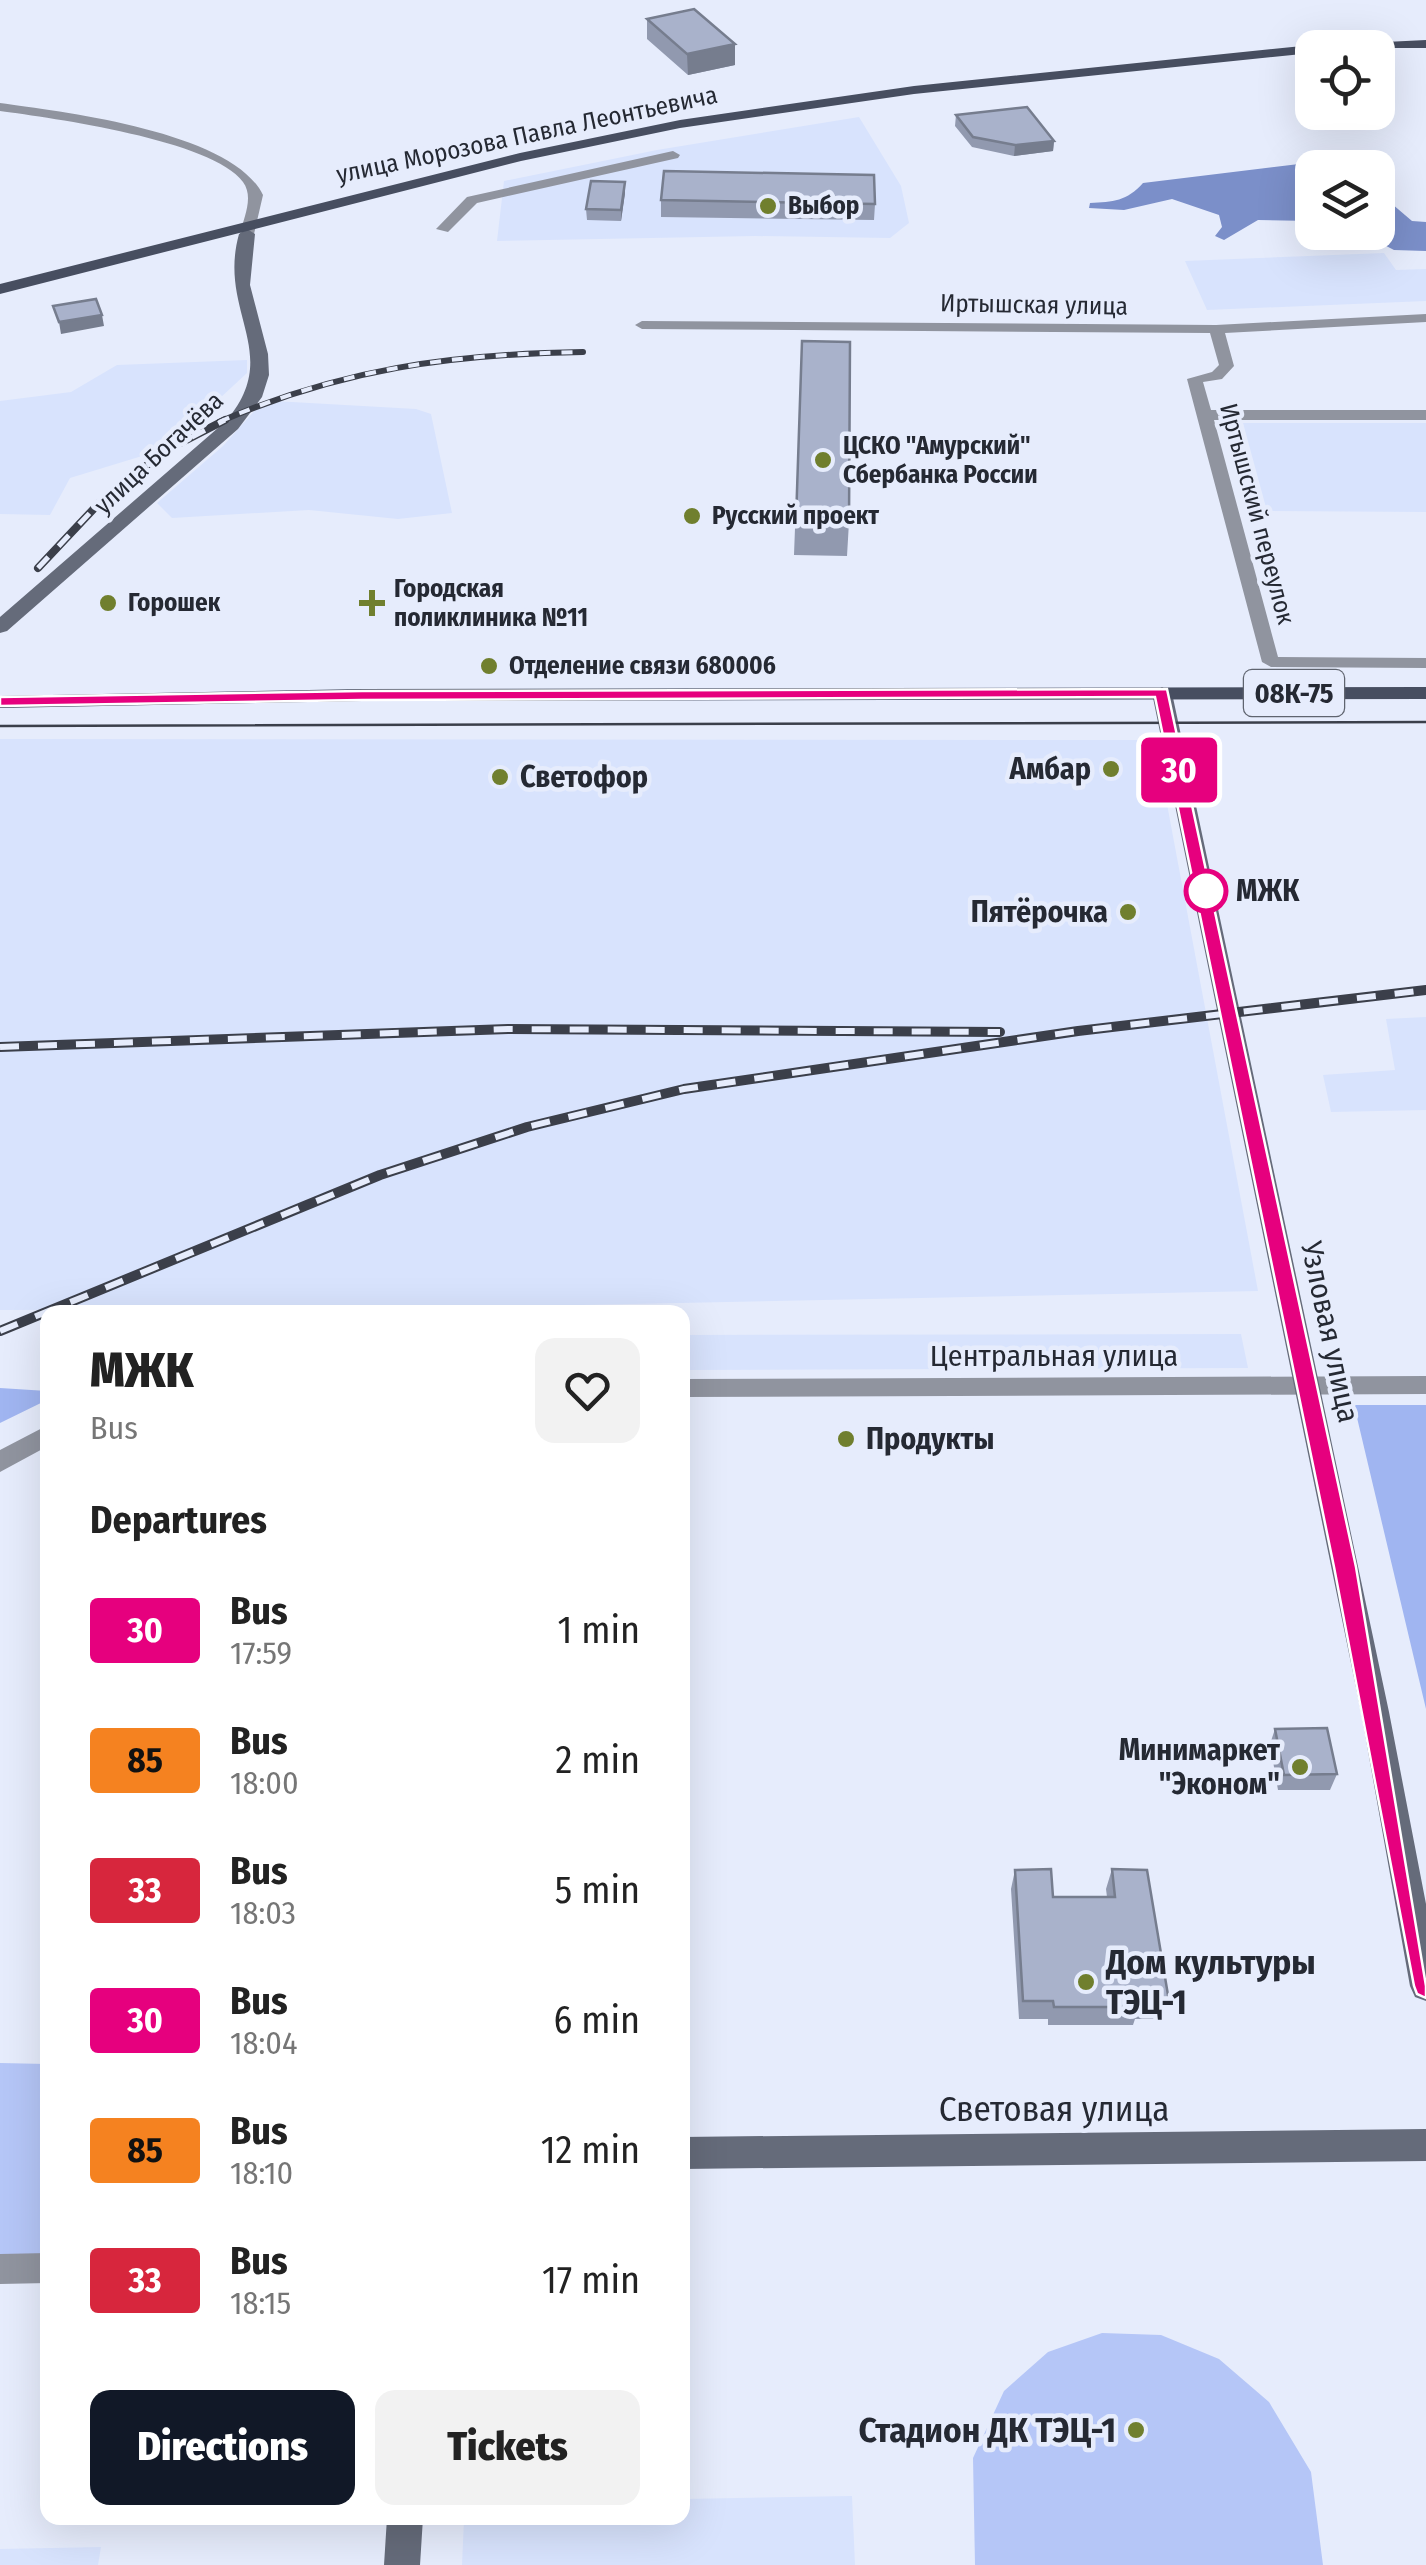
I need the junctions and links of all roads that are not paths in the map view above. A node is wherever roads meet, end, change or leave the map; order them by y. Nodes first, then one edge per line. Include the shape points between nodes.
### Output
1 (1395, 48) edge
2 (1426, 48) edge
3 (1395, 51) edge
4 (1295, 55) edge
5 (0, 107) edge
6 (673, 155) dead end
7 (248, 229) junction
8 (442, 230) dead end
9 (0, 292) edge
10 (1426, 318) edge
11 (642, 325) dead end
12 (1216, 329) junction
13 (1206, 415) junction
14 (1426, 415) edge
15 (0, 627) edge
16 (1426, 663) edge
17 (1162, 693) junction
18 (1426, 694) edge
19 (0, 698) edge
20 (1426, 1384) edge
21 (1308, 1386) junction
22 (690, 1388) edge
23 (40, 1439) edge
24 (0, 1462) edge
25 (1426, 1986) edge
26 (1426, 2145) edge
27 (690, 2153) edge
28 (40, 2268) edge
29 (0, 2269) edge
30 (405, 2525) edge
31 (402, 2565) edge

1 - 2 main road
2 - 3 main road
4 - 7 main road, улица Морозова Павла Леонтьевича via 730,124
5 - 7 street, улица Богачёва via 71,117 228,164 246,176 256,195
6 - 8 street via 472,200
7 - 9 main road, улица Морозова Павла Леонтьевича
7 - 15 street, улица Богачёва via 240,266 261,356 258,386 246,408
10 - 12 street, Иртышская улица
11 - 12 street, Иртышская улица
12 - 13 street, Иртышский переулок via 1227,366 1218,376 1195,379
13 - 14 street
13 - 16 street, Иртышский переулок via 1270,662
17 - 18 main road, 08К-75
17 - 19 main road, 08К-75
17 - 21 street, Узловая улица
20 - 21 street, Центральная улица
21 - 22 street, Центральная улица
21 - 25 street, Узловая улица
23 - 24 street
26 - 27 street, Световая улица
28 - 29 street
30 - 31 street

